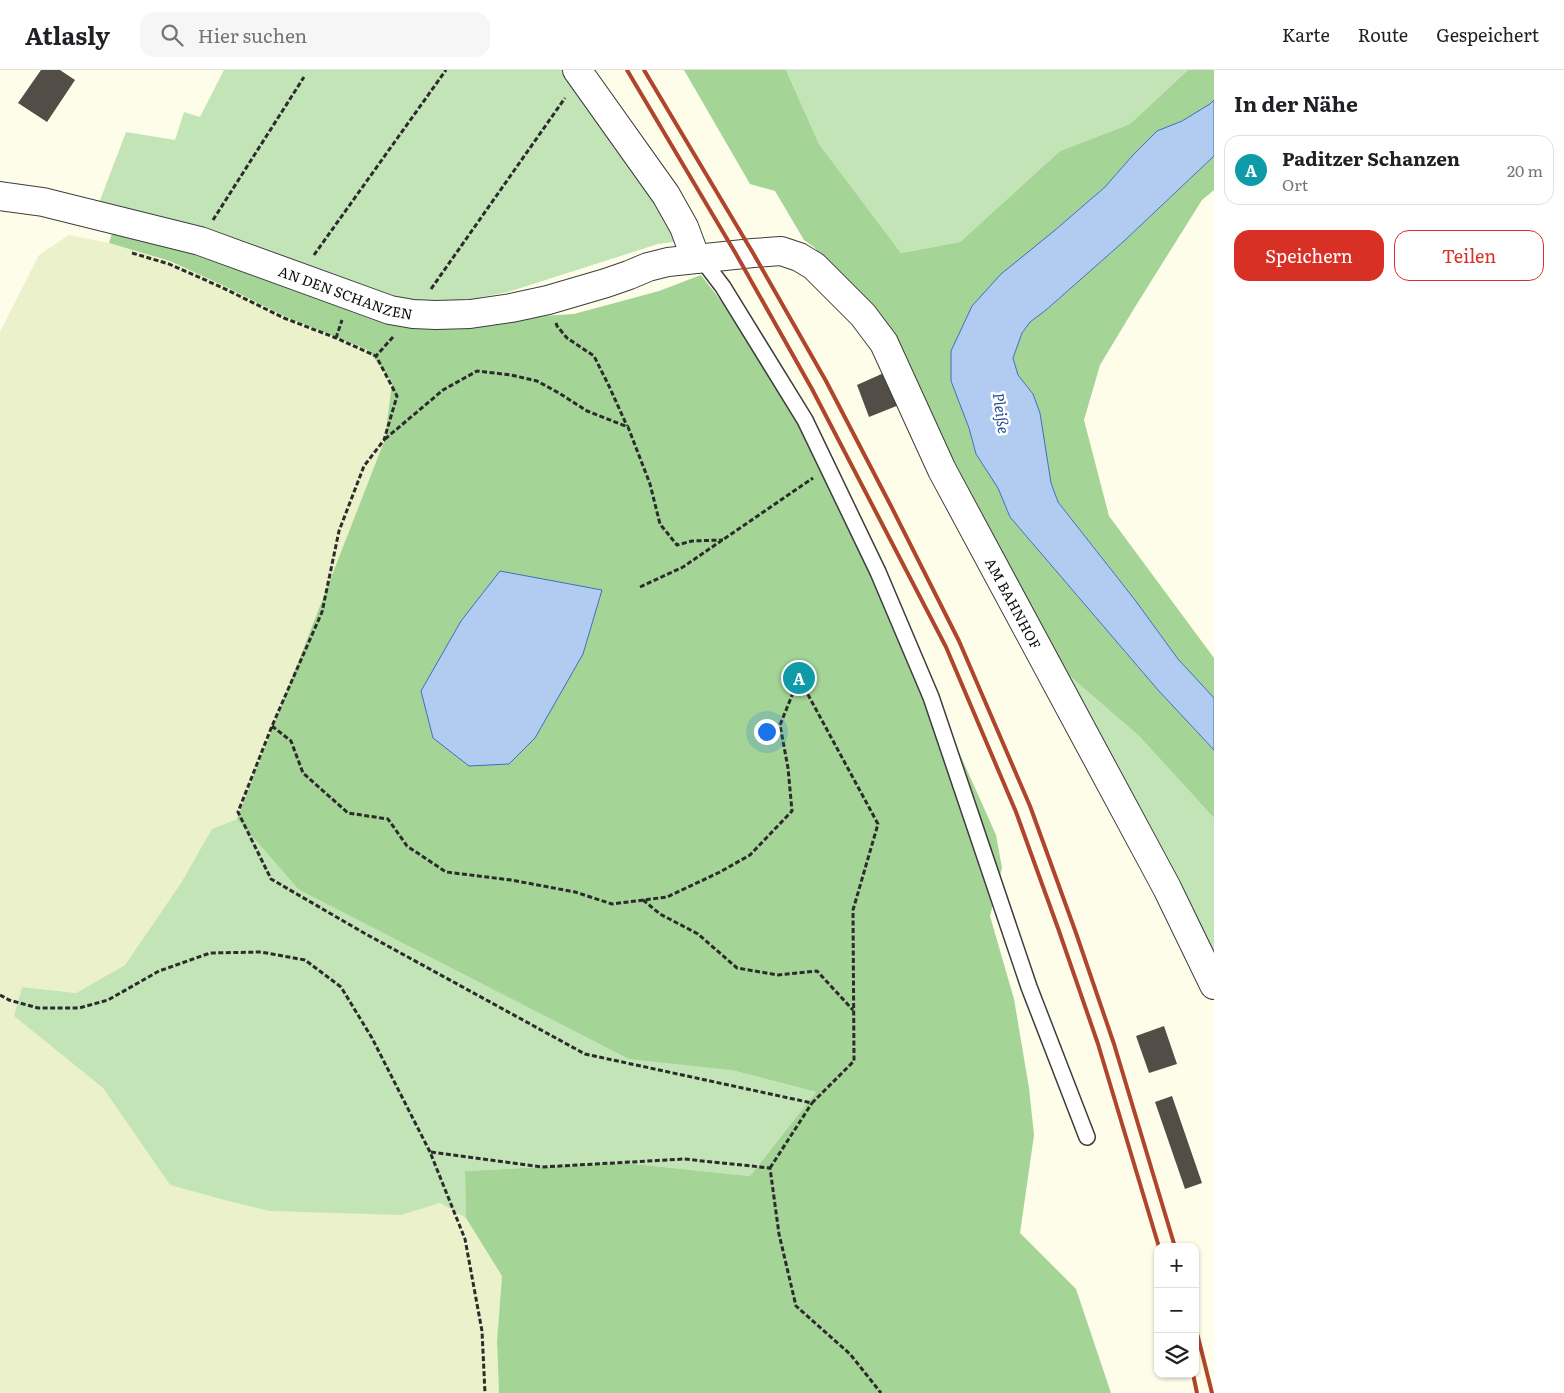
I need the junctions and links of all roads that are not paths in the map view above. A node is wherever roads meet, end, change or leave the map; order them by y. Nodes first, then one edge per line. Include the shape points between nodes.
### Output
1 (578, 72) edge
2 (0, 196) edge
3 (780, 251) joint
4 (699, 259) junction
5 (1214, 985) edge
6 (1087, 1137) dead end

1 - 4 street via 666,195
2 - 4 street, AN DEN SCHANZEN via 43,202 200,241 390,310 413,314 470,314 511,308 548,300 648,267
3 - 4 street, AN DEN SCHANZEN
3 - 5 street, AM BAHNHOF via 814,266 863,315 884,342 942,470 1167,888
4 - 6 lane via 723,287 805,420 878,572 931,697 1029,987

